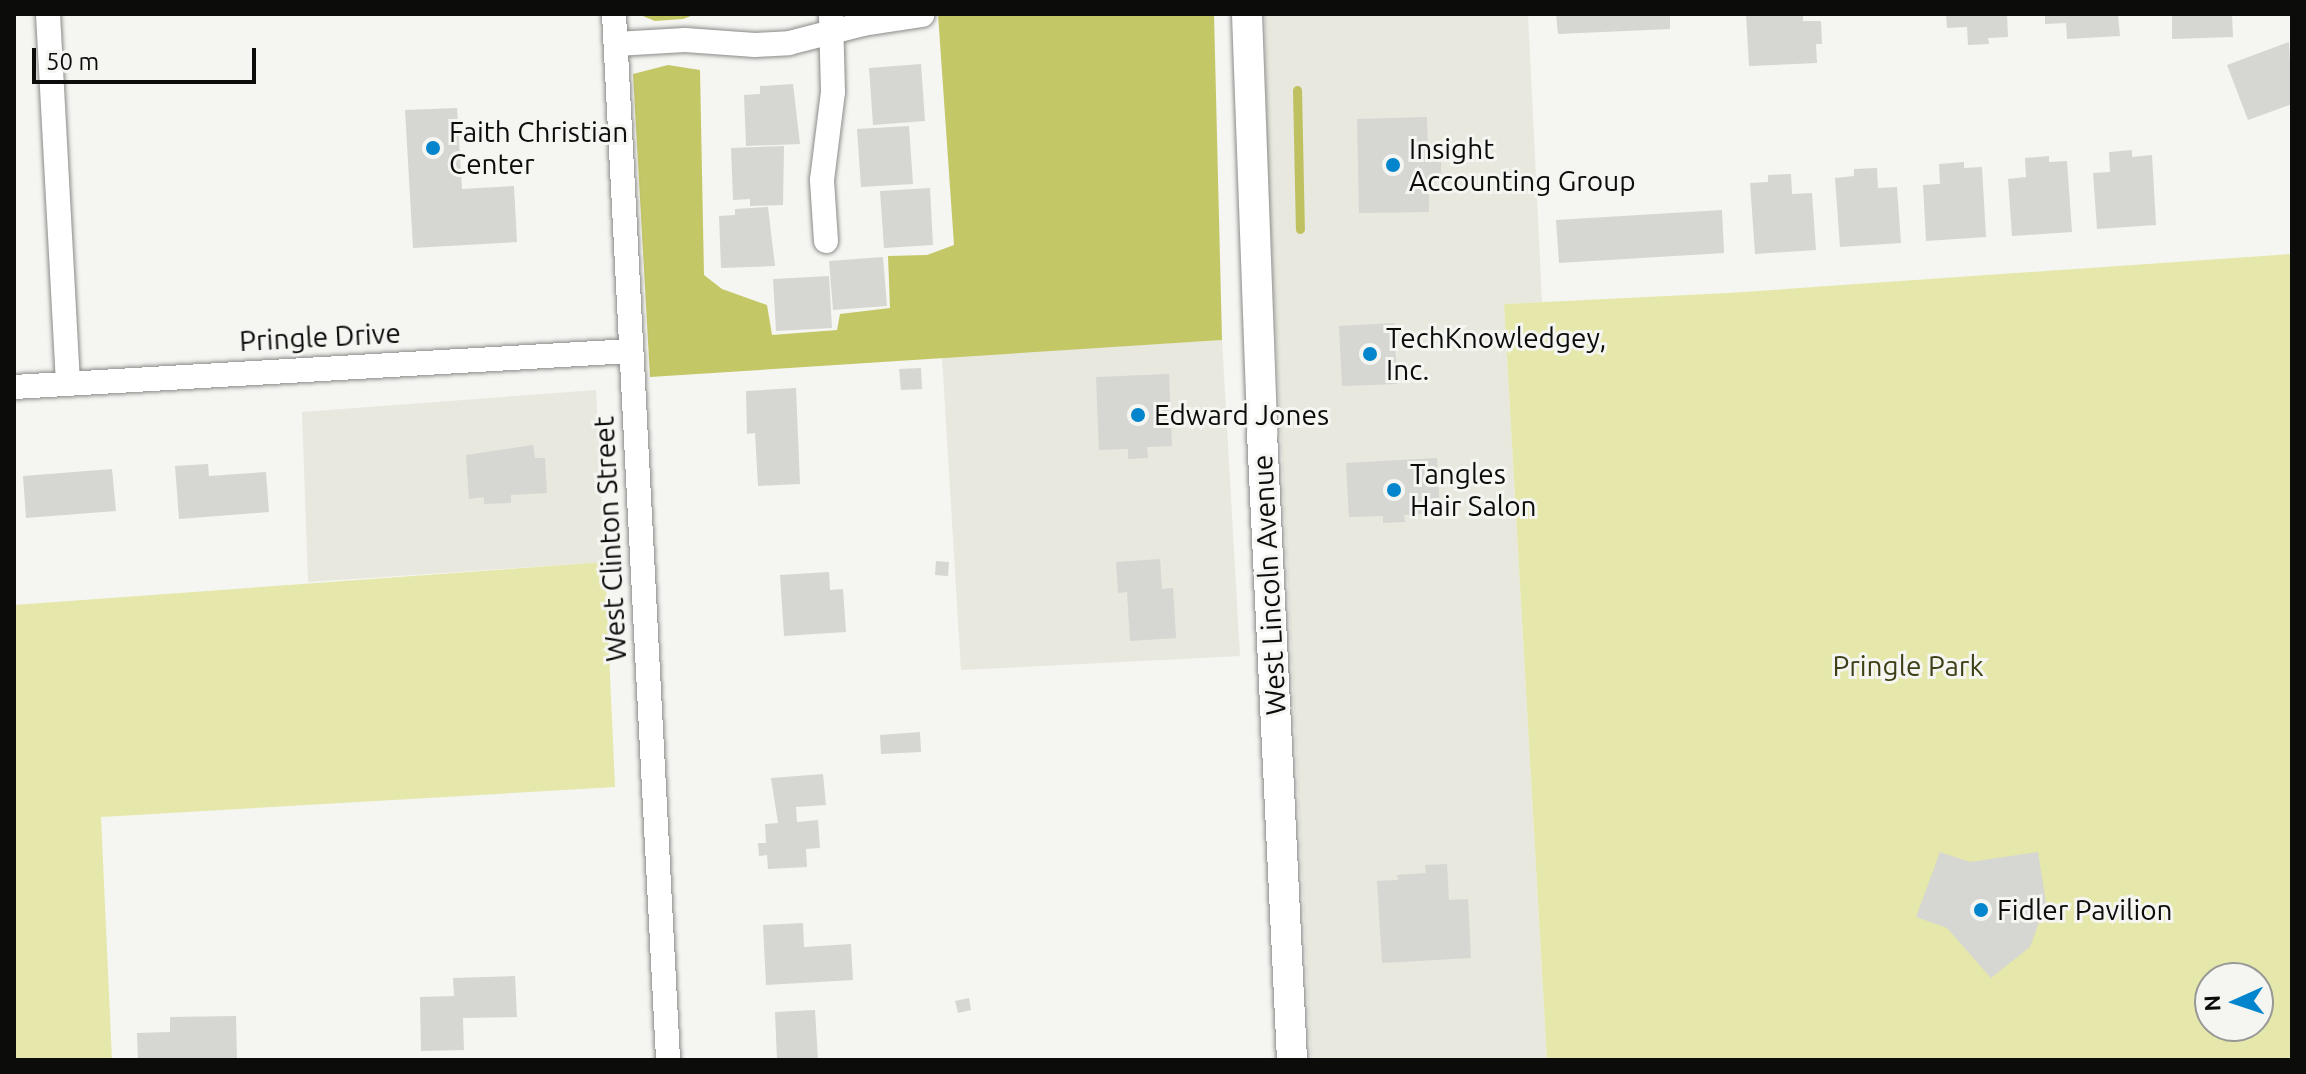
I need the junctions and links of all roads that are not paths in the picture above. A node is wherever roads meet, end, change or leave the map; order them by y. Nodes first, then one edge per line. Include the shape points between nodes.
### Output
1 (48, 14) edge
2 (614, 14) edge
3 (1247, 14) edge
4 (922, 15) edge
5 (831, 24) edge
6 (616, 44) junction
7 (826, 241) dead end
8 (630, 351) junction
9 (68, 382) junction
10 (14, 387) edge
11 (668, 1060) edge
12 (1292, 1060) edge

1 - 9 street
2 - 6 street, West Clinton Street
3 - 12 street, West Lincoln Avenue
4 - 5 street
5 - 6 street via 789,43
5 - 7 street via 833,92 822,180
6 - 8 street, West Clinton Street
8 - 9 street, Pringle Drive
8 - 11 street, West Clinton Street
9 - 10 street, Pringle Drive

